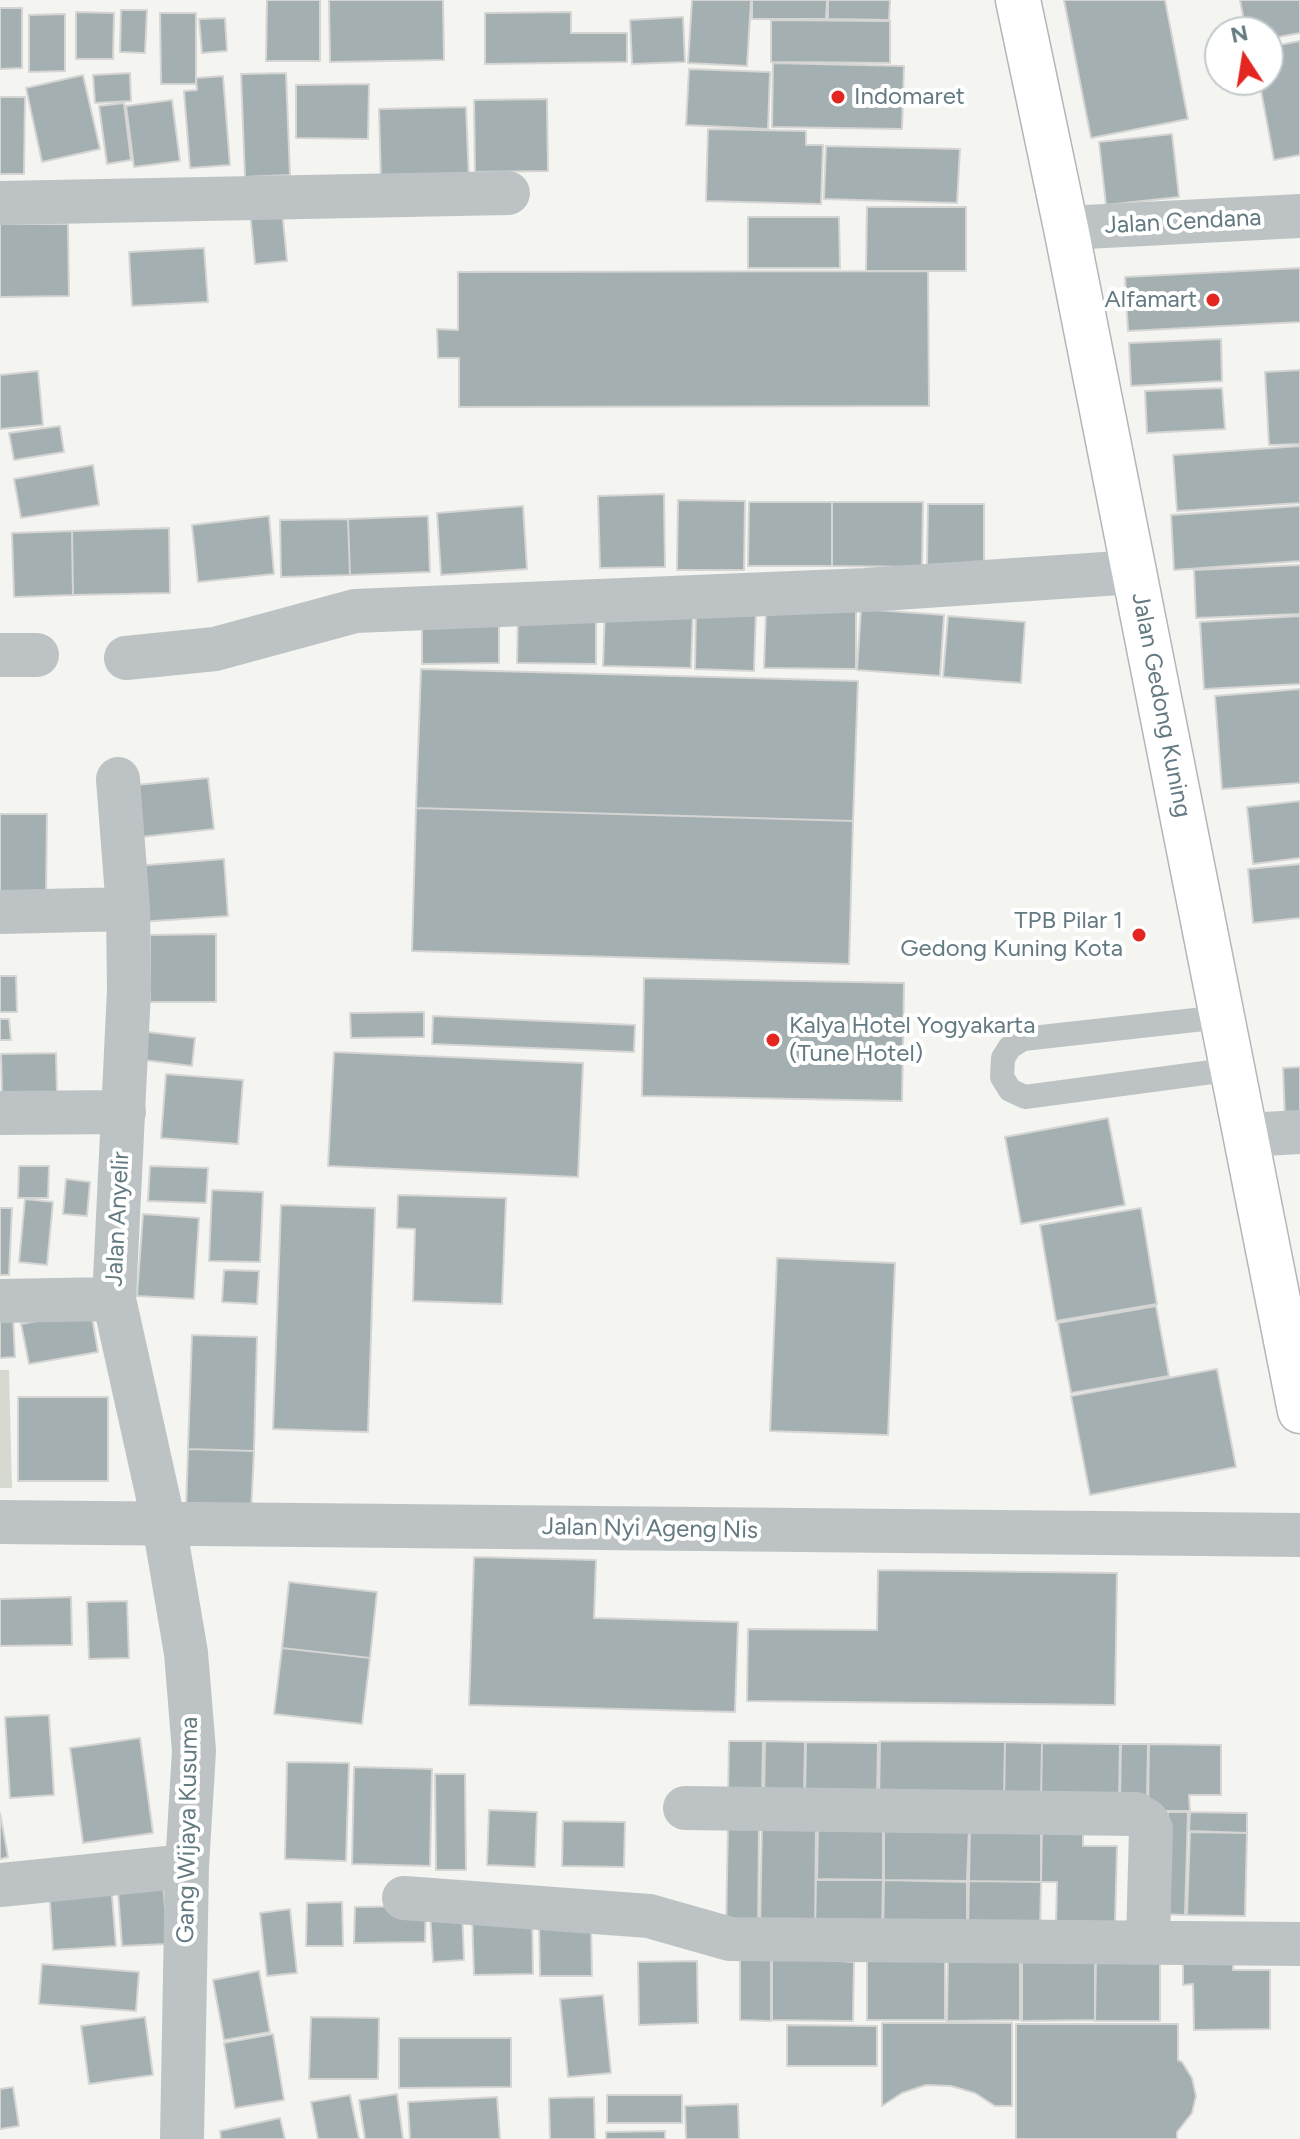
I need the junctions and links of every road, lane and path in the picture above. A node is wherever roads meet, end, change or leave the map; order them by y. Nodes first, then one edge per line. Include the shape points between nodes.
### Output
1 (1018, 0) edge
2 (508, 193) dead end
3 (0, 203) edge
4 (1300, 216) edge
5 (1066, 228) junction
6 (1134, 572) junction
7 (126, 658) dead end
8 (118, 779) dead end
9 (128, 909) junction
10 (0, 912) edge
11 (1222, 1017) junction
12 (1234, 1069) junction
13 (124, 1112) junction
14 (0, 1113) edge
15 (1300, 1132) edge
16 (1247, 1135) junction
17 (114, 1299) junction
18 (0, 1301) edge
19 (1300, 1411) edge
20 (0, 1522) edge
21 (164, 1524) junction
22 (1300, 1535) edge
23 (685, 1808) dead end
24 (187, 1866) junction
25 (0, 1885) edge
26 (404, 1898) dead end
27 (1148, 1941) junction
28 (1300, 1944) edge
29 (182, 2139) edge

1 - 5 main road, Jalan Gedong Kuning
2 - 3 street
4 - 5 street, Jalan Cendana
5 - 6 main road, Jalan Gedong Kuning
6 - 7 street via 866,590 355,611 215,649
6 - 11 main road, Jalan Gedong Kuning
8 - 9 street, Jalan Anyelir
9 - 10 street
9 - 13 street, Jalan Anyelir
11 - 12 main road, Jalan Gedong Kuning
11 - 12 lane via 1023,1039 1003,1058 1002,1077 1010,1090 1025,1097
12 - 16 main road, Jalan Gedong Kuning
13 - 14 street
13 - 17 street, Jalan Anyelir
15 - 16 street
16 - 19 main road, Jalan Gedong Kuning
17 - 18 street
17 - 21 street, Jalan Anyelir
20 - 21 street, Jalan Nyi Ageng Nis
21 - 22 street, Jalan Nyi Ageng Nis
21 - 24 street, Gang Wijaya Kusuma via 186,1653 194,1751
23 - 27 street via 1136,1814 1151,1829
24 - 25 street
24 - 29 street, Gang Wijaya Kusuma
26 - 27 street via 649,1916 730,1939
27 - 28 street

